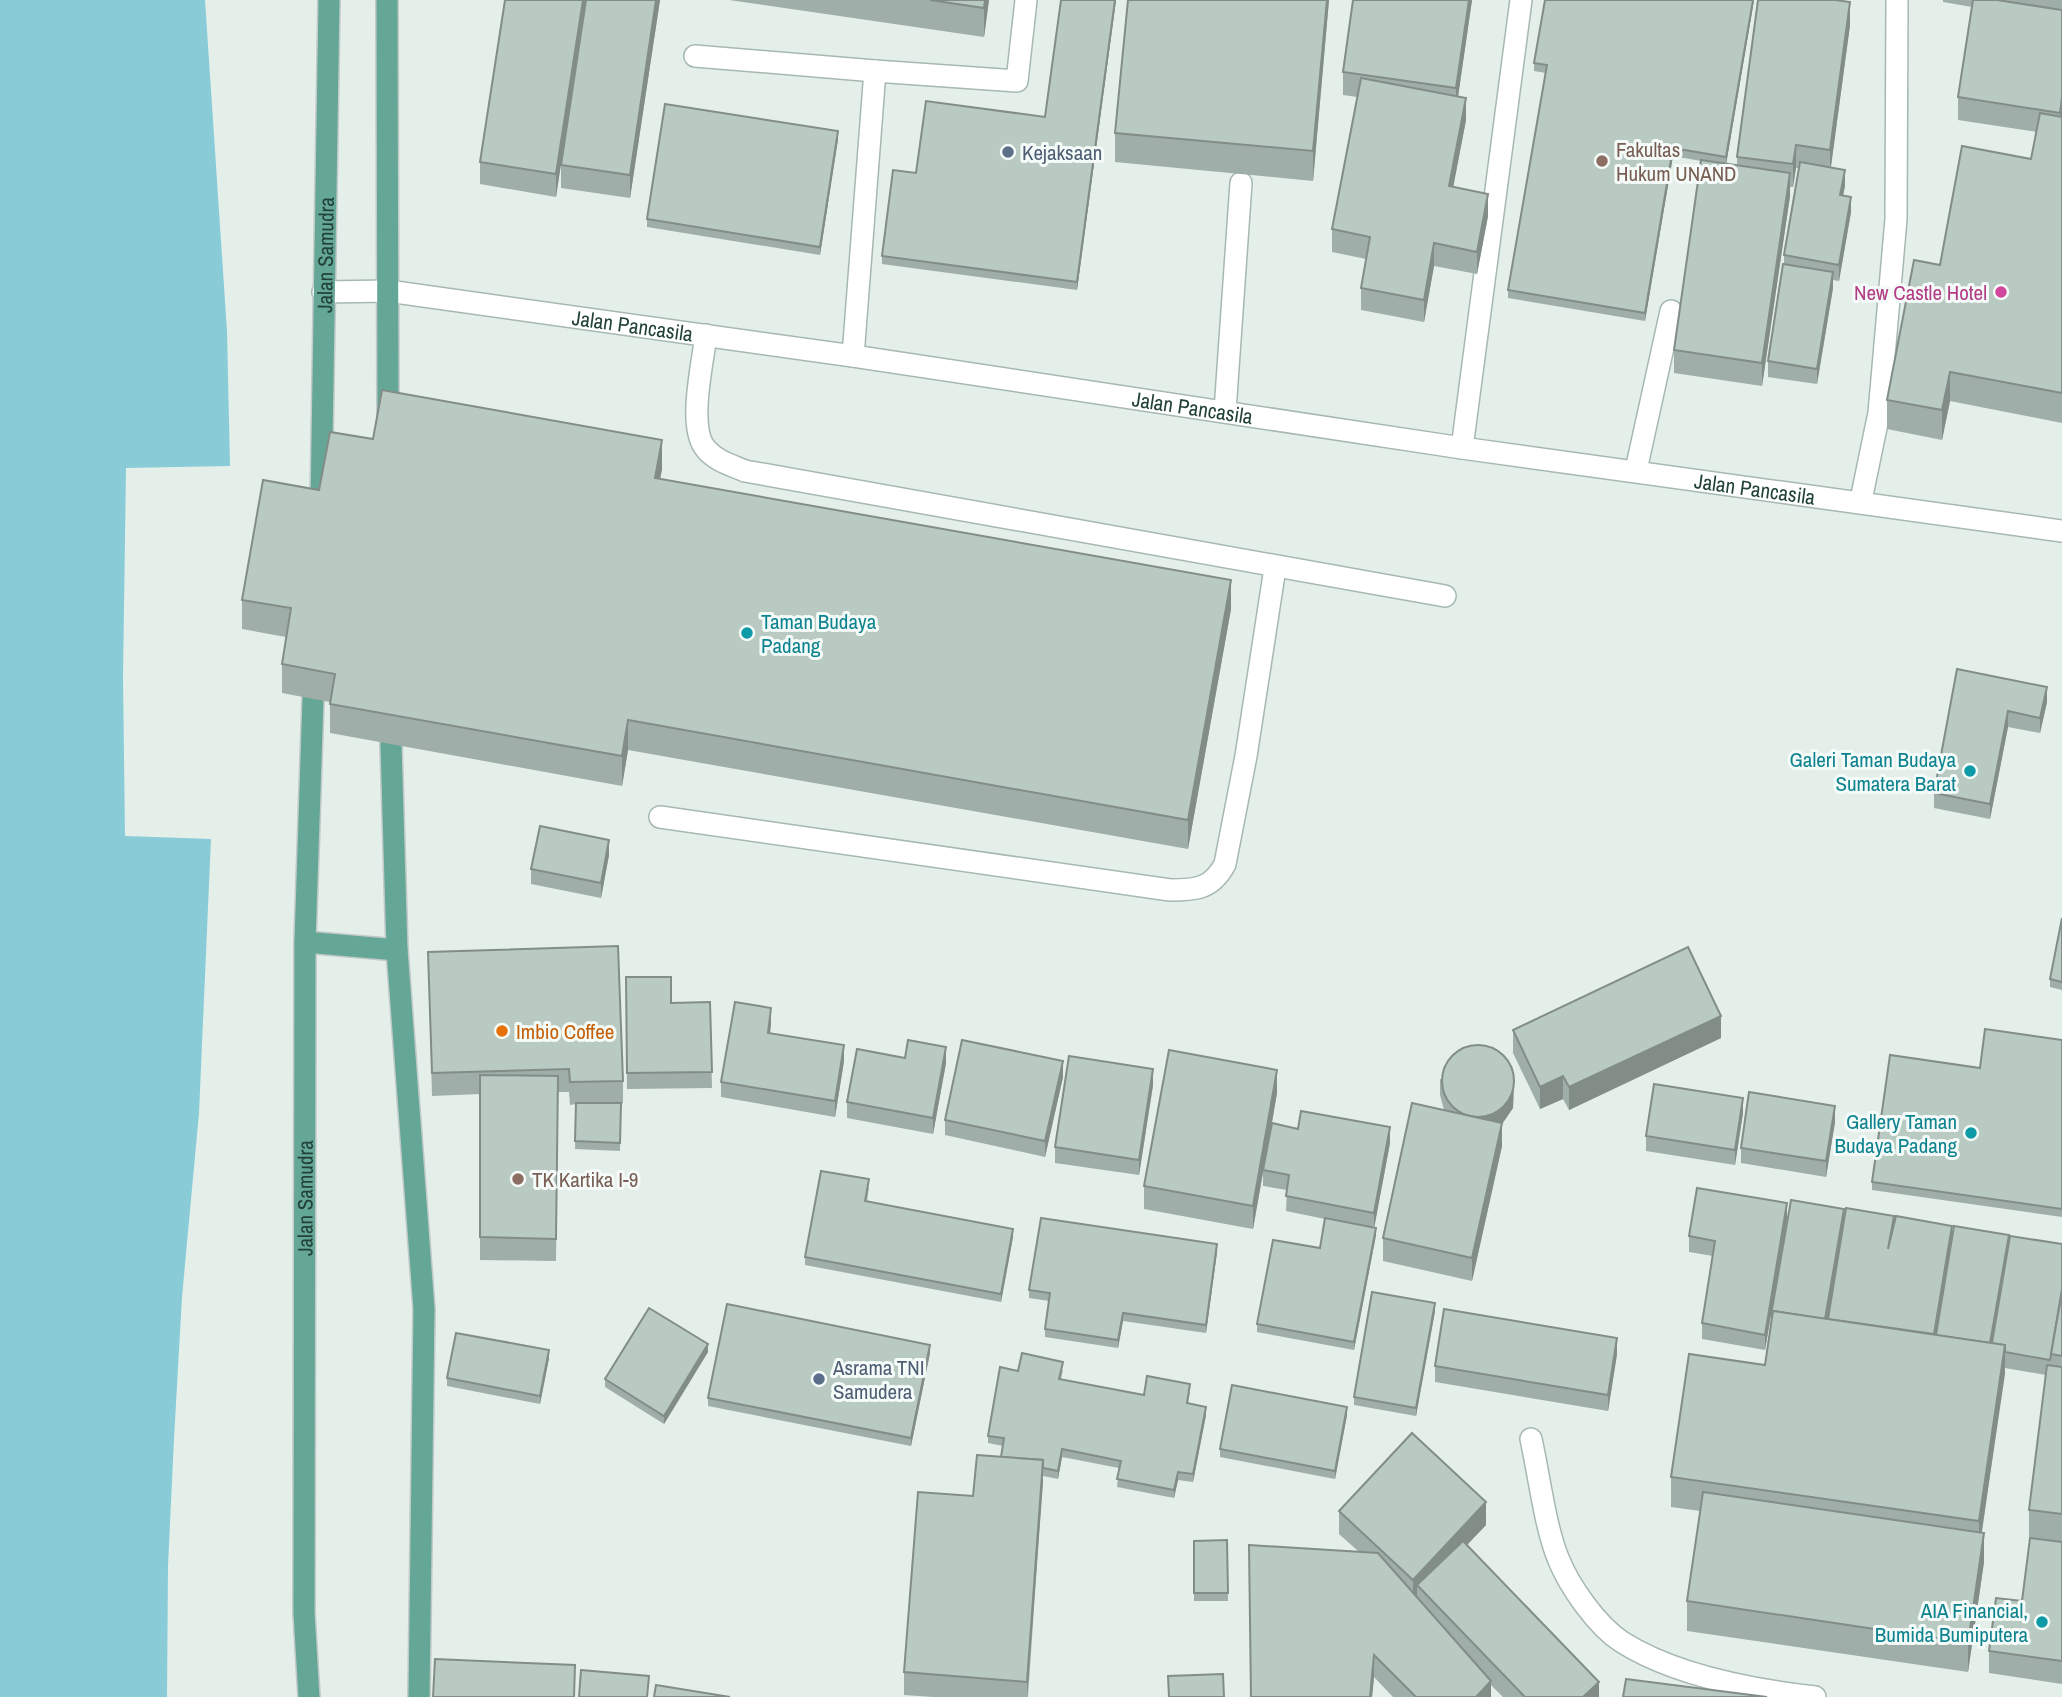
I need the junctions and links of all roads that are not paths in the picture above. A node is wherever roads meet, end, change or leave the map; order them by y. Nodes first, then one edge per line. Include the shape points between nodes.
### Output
1 (329, 0) edge
2 (387, 0) edge
3 (1026, 0) edge
4 (1521, 0) edge
5 (1897, 0) edge
6 (695, 56) dead end
7 (875, 71) junction
8 (1241, 183) edge
9 (388, 291) junction
10 (323, 292) junction
11 (1671, 311) dead end
12 (706, 335) junction
13 (853, 356) junction
14 (1225, 411) junction
15 (388, 420) edge
16 (1462, 448) junction
17 (1636, 470) junction
18 (1861, 500) junction
19 (321, 509) edge
20 (2062, 531) edge
21 (1275, 568) junction
22 (1445, 596) dead end
23 (313, 699) edge
24 (391, 744) edge
25 (660, 817) dead end
26 (305, 942) junction
27 (397, 950) junction
28 (1531, 1439) dead end
29 (309, 1697) edge
30 (419, 1697) edge
31 (1815, 1697) edge

1 - 10 main road, Jalan Samudra
2 - 9 main road
3 - 7 street via 1017,81
4 - 16 street
5 - 18 street via 1896,219 1879,413
6 - 7 street
7 - 13 street
8 - 14 street
9 - 10 street, Jalan Pancasila
9 - 12 street, Jalan Pancasila
9 - 15 main road
10 - 19 main road, Jalan Samudra
11 - 17 street
12 - 13 street, Jalan Pancasila
12 - 21 street via 698,399 699,437 721,461 745,471
13 - 14 street, Jalan Pancasila
14 - 16 street, Jalan Pancasila
16 - 17 street, Jalan Pancasila
17 - 18 street, Jalan Pancasila
18 - 20 street, Jalan Pancasila
21 - 22 street
21 - 25 street via 1225,864 1207,886 1170,890
23 - 26 main road, Jalan Samudra
24 - 27 main road
26 - 27 main road
26 - 29 main road, Jalan Samudra via 304,1613
27 - 30 main road via 424,1309
28 - 31 street via 1557,1558 1579,1599 1620,1641 1663,1663 1773,1692

